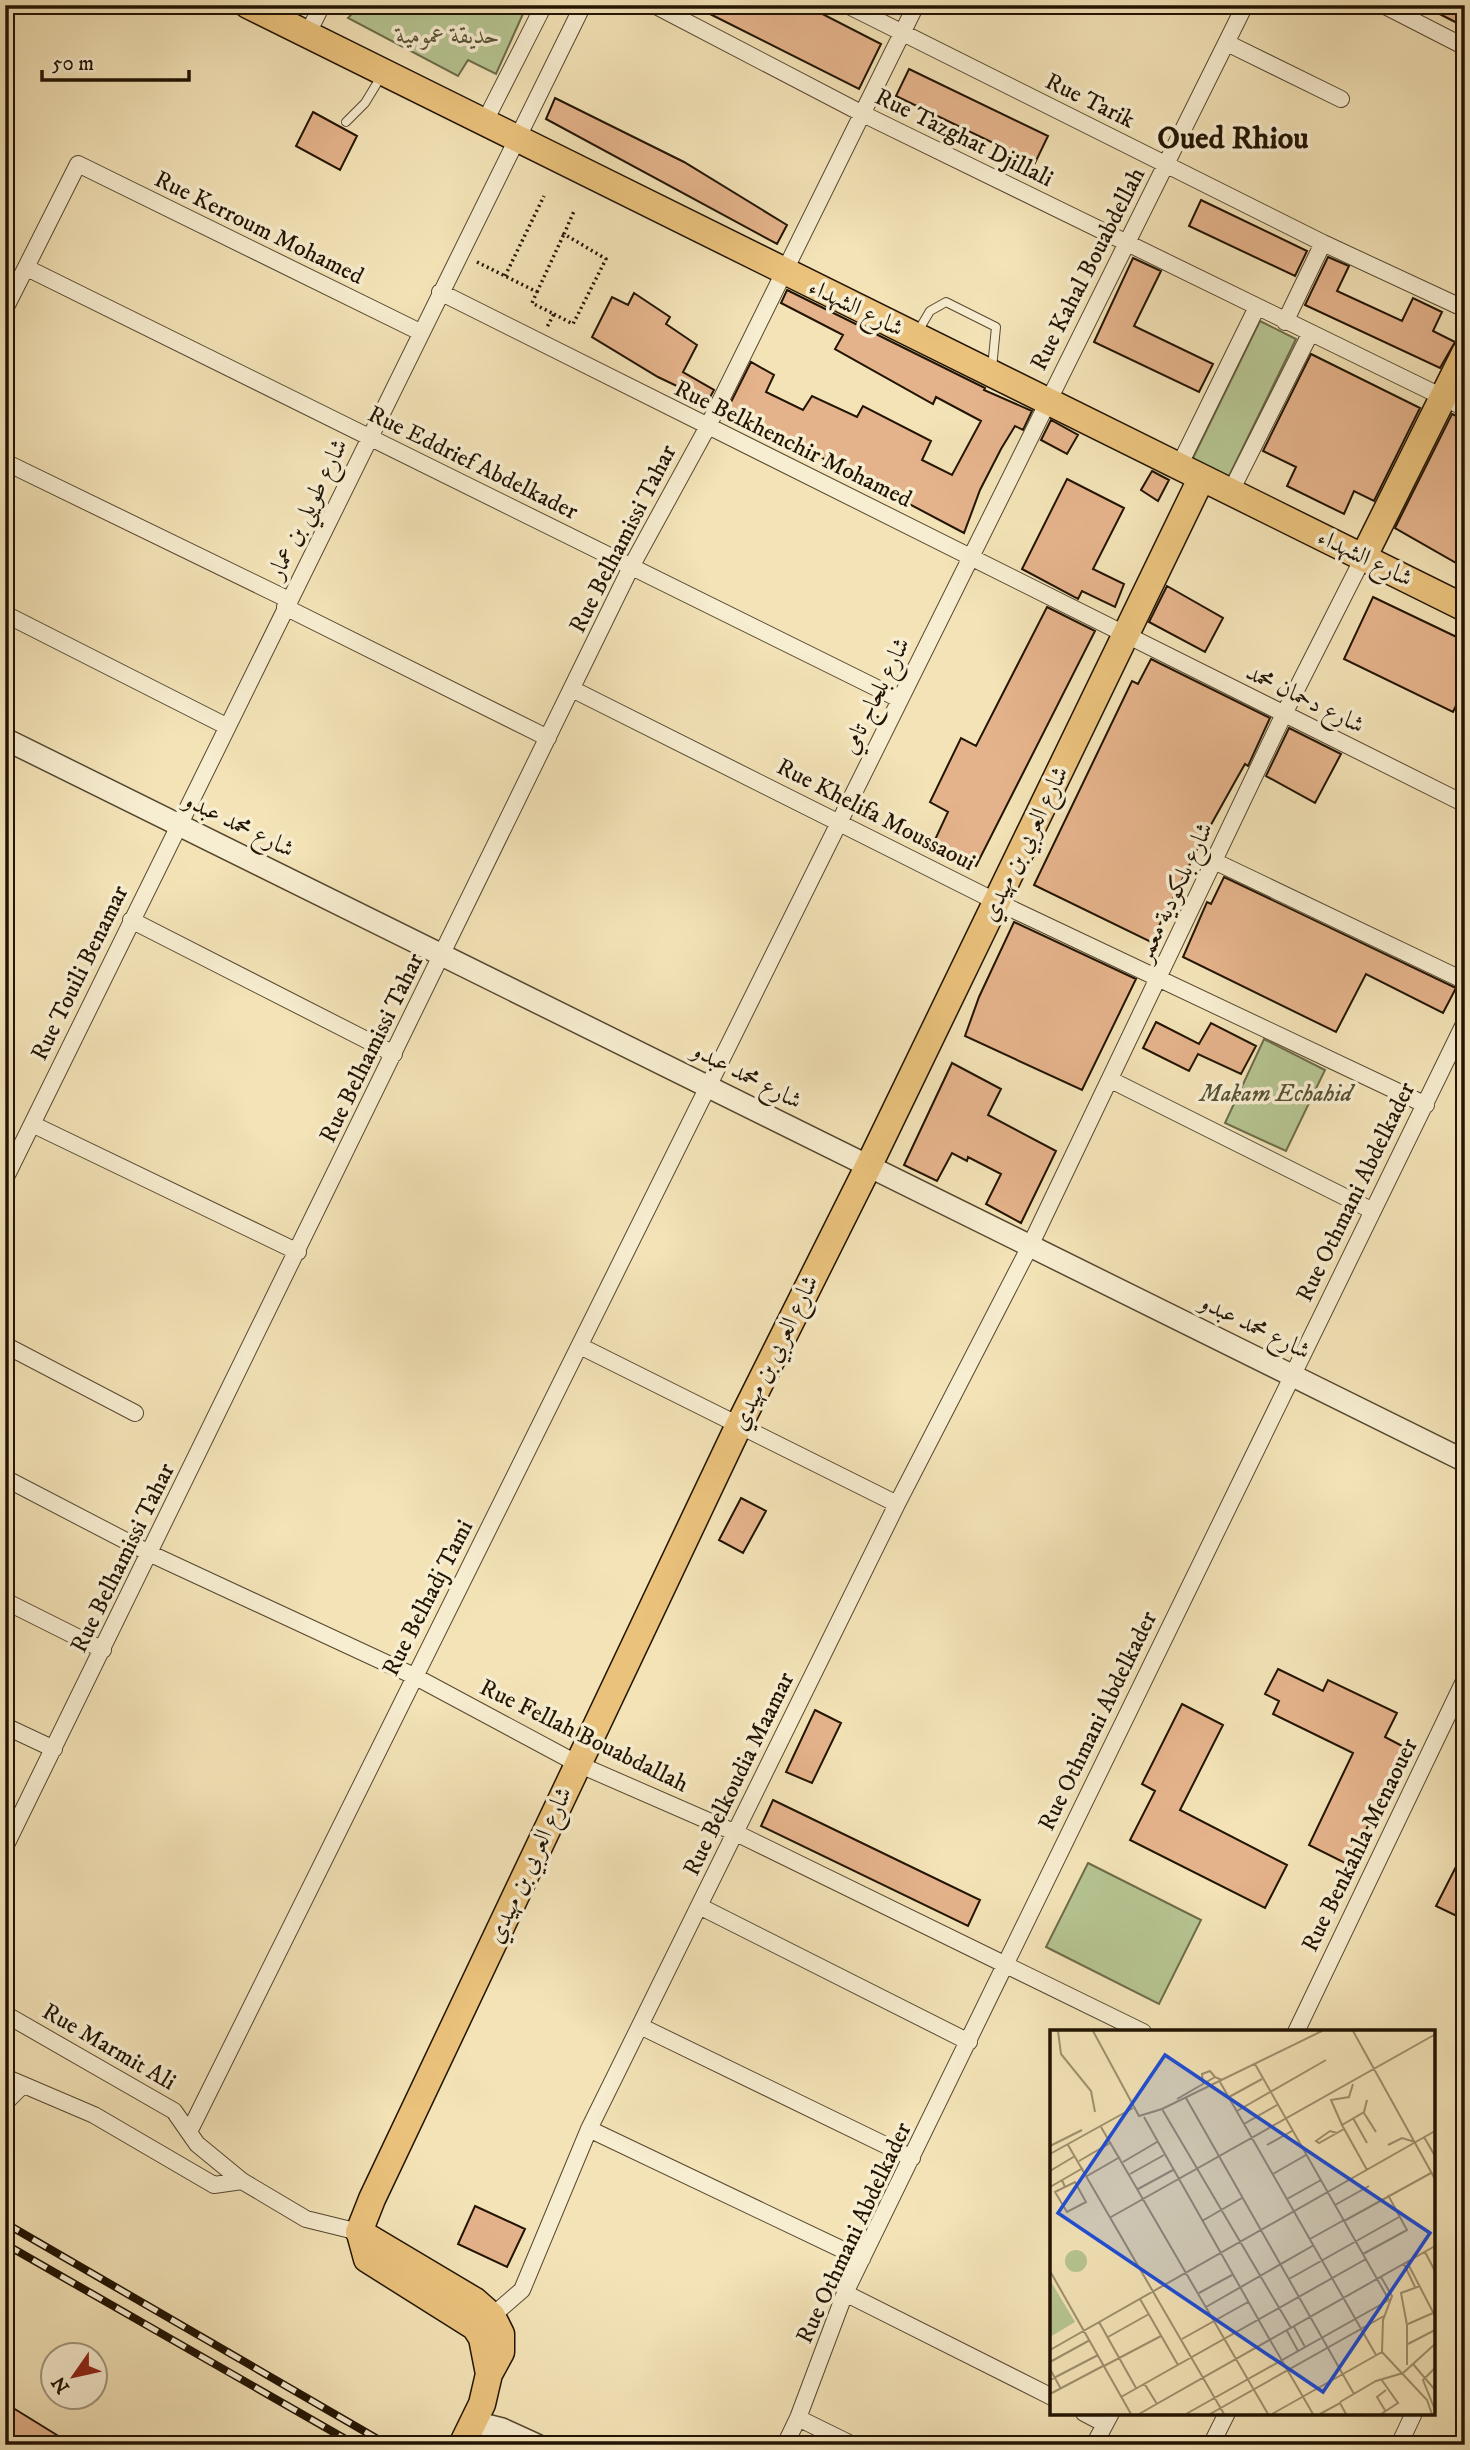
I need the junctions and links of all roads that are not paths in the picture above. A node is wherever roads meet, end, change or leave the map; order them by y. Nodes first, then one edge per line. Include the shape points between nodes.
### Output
1 (248, 5) edge
2 (322, 5) edge
3 (544, 5) edge
4 (583, 5) edge
5 (654, 5) edge
6 (847, 5) edge
7 (916, 5) edge
8 (1245, 5) edge
9 (1383, 5) edge
10 (285, 13) edge
11 (903, 33) junction
12 (307, 35) junction
13 (1227, 43) junction
14 (1465, 47) edge
15 (383, 72) junction
16 (1341, 99) dead end
17 (863, 114) junction
18 (346, 122) dead end
19 (484, 123) junction
20 (516, 138) junction
21 (1166, 165) junction
22 (1323, 243) junction
23 (1126, 244) junction
24 (27, 268) junction
25 (785, 273) junction
26 (440, 292) junction
27 (5, 309) edge
28 (1256, 309) junction
29 (1465, 309) edge
30 (1284, 322) junction
31 (420, 332) junction
32 (1310, 334) junction
33 (915, 337) junction
34 (1465, 353) edge
35 (991, 375) junction
36 (1047, 402) junction
37 (1454, 403) edge
38 (707, 428) junction
39 (369, 437) junction
40 (5, 462) edge
41 (1190, 473) junction
42 (1230, 493) junction
43 (1364, 556) junction
44 (969, 557) junction
45 (631, 567) junction
46 (287, 603) junction
47 (1465, 608) edge
48 (5, 614) edge
49 (1126, 636) junction
50 (572, 689) junction
51 (899, 699) junction
52 (1284, 714) junction
53 (226, 726) junction
54 (548, 738) junction
55 (5, 739) edge
56 (1465, 804) edge
57 (840, 820) junction
58 (178, 824) junction
59 (1214, 861) junction
60 (997, 902) junction
61 (131, 920) junction
62 (443, 956) junction
63 (1160, 977) junction
64 (1465, 981) edge
65 (1465, 1022) edge
66 (394, 1054) junction
67 (1111, 1080) junction
68 (709, 1085) junction
69 (1426, 1105) junction
70 (32, 1124) junction
71 (868, 1167) junction
72 (5, 1179) edge
73 (1373, 1210) junction
74 (1029, 1248) junction
75 (298, 1252) junction
76 (5, 1345) edge
77 (580, 1346) junction
78 (1292, 1374) junction
79 (135, 1413) dead end
80 (738, 1425) junction
81 (1465, 1461) edge
82 (5, 1478) edge
83 (897, 1504) junction
84 (151, 1554) junction
85 (5, 1601) edge
86 (103, 1650) junction
87 (414, 1676) junction
88 (1465, 1679) edge
89 (5, 1726) edge
90 (54, 1749) junction
91 (578, 1764) junction
92 (736, 1833) junction
93 (5, 1847) edge
94 (699, 1906) junction
95 (1006, 1963) junction
96 (5, 2014) edge
97 (640, 2026) junction
98 (1139, 2030) edge
99 (1297, 2030) edge
100 (969, 2042) junction
101 (5, 2077) edge
102 (22, 2086) junction
103 (5, 2103) edge
104 (589, 2129) junction
105 (189, 2133) junction
106 (912, 2158) junction
107 (242, 2181) junction
108 (359, 2232) junction
109 (862, 2259) junction
110 (845, 2293) junction
111 (492, 2316) junction
112 (489, 2374) junction
113 (1050, 2396) edge
114 (1226, 2415) edge
115 (1412, 2415) edge
116 (798, 2418) junction
117 (1108, 2419) edge
118 (468, 2433) edge
119 (537, 2445) edge
120 (785, 2445) edge
121 (853, 2445) edge
122 (1094, 2445) edge
123 (1211, 2445) edge
124 (1399, 2445) edge

1 - 10 main road, شارع الشهداء
2 - 12 street
3 - 19 street
4 - 20 street, شارع طويلي بن عمار
5 - 17 street, Rue Tazghat Djillali
6 - 11 street, Rue Tarik
7 - 11 street, Rue Belhamissi Tahar
8 - 13 street, Rue Kahal Bouabdellah
9 - 14 street
10 - 12 main road, شارع الشهداء
11 - 17 street, Rue Belhamissi Tahar
11 - 21 street, Rue Tarik
12 - 15 main road, شارع الشهداء
13 - 16 street
13 - 21 street, Rue Kahal Bouabdellah
15 - 18 lane via 365,103
15 - 19 main road, شارع الشهداء
17 - 23 street, Rue Tazghat Djillali
17 - 25 street, Rue Belhamissi Tahar
19 - 20 main road, شارع الشهداء
20 - 25 main road, شارع الشهداء
20 - 26 street, شارع طويلي بن عمار
21 - 22 street, Rue Tarik
21 - 23 street, Rue Kahal Bouabdellah
22 - 29 street, Rue Tarik
22 - 30 street
23 - 28 street, Rue Tazghat Djillali
23 - 36 street, Rue Kahal Bouabdellah
24 - 27 street
24 - 31 street, Rue Kerroum Mohamed via 78,164
24 - 39 street, Rue Eddrief Abdelkader
25 - 33 main road, شارع الشهداء
25 - 38 street, Rue Belhamissi Tahar
26 - 31 street, شارع طويلي بن عمار
26 - 38 street, Rue Belkhenchir Mohamed
28 - 30 street, Rue Tazghat Djillali
28 - 41 street
30 - 32 street, Rue Tazghat Djillali
31 - 39 street, شارع طويلي بن عمار
32 - 37 street, Rue Tazghat Djillali
32 - 42 street
33 - 35 main road, شارع الشهداء
33 - 35 lane via 930,311 946,302 996,327
34 - 37 main road
35 - 36 main road, شارع الشهداء
36 - 41 main road, شارع الشهداء
36 - 44 street, شارع بلحاج تامي
37 - 43 main road
38 - 44 street, Rue Belkhenchir Mohamed
38 - 45 street, Rue Belhamissi Tahar
39 - 45 street, Rue Eddrief Abdelkader
39 - 46 street, شارع طويلي بن عمار
40 - 46 street
41 - 42 main road, شارع الشهداء
41 - 49 main road, شارع العربي بن مهيدي
42 - 43 main road, شارع الشهداء
43 - 47 main road, شارع الشهداء
43 - 52 street, شارع بلكودية معمر
44 - 49 street, Rue Belkhenchir Mohamed
44 - 51 street, شارع بلحاج تامي
45 - 50 street, Rue Belhamissi Tahar
45 - 51 street, Rue Eddrief Abdelkader
46 - 53 street, شارع طويلي بن عمار
46 - 54 street
48 - 53 street
49 - 52 street, شارع دحمان محمد
49 - 60 main road, شارع العربي بن مهيدي
50 - 54 street, Rue Belhamissi Tahar
50 - 57 street, Rue Khelifa Moussaoui
51 - 57 street, شارع بلحاج تامي
52 - 56 street, شارع دحمان محمد
52 - 59 street, شارع بلكودية معمر
53 - 58 street, شارع طويلي بن عمار
54 - 62 street, Rue Belhamissi Tahar
55 - 58 street, شارع محمد عبدو
57 - 60 street, Rue Khelifa Moussaoui
57 - 68 street, شارع بلحاج تامي
58 - 61 street, Rue Touili Benamar
58 - 62 street, شارع محمد عبدو
59 - 63 street, شارع بلكودية معمر
59 - 64 street
60 - 63 street, Rue Khelifa Moussaoui
60 - 71 main road, شارع العربي بن مهيدي
61 - 66 street
61 - 70 street, Rue Touili Benamar
62 - 66 street, Rue Belhamissi Tahar
62 - 68 street, شارع محمد عبدو
63 - 67 street, شارع بلكودية معمر
63 - 69 street, Rue Khelifa Moussaoui
65 - 69 street, Rue Othmani Abdelkader
66 - 75 street, Rue Belhamissi Tahar
67 - 73 street
67 - 74 street, شارع بلكودية معمر
68 - 71 street, شارع محمد عبدو
68 - 77 street, Rue Belhadj Tami
69 - 73 street, Rue Othmani Abdelkader
70 - 72 street, Rue Touili Benamar
70 - 75 street
71 - 74 street, شارع محمد عبدو
71 - 80 main road, شارع العربي بن مهيدي
73 - 78 street, Rue Othmani Abdelkader
74 - 78 street, شارع محمد عبدو
74 - 83 street, Rue Belkoudia Maamar
75 - 84 street, Rue Belhamissi Tahar
76 - 79 street
77 - 80 street
77 - 87 street, Rue Belhadj Tami
78 - 81 street, شارع محمد عبدو
78 - 95 street, Rue Othmani Abdelkader
80 - 83 street
80 - 91 main road, شارع العربي بن مهيدي
82 - 84 street, Rue Fellah Bouabdallah
83 - 92 street, Rue Belkoudia Maamar
84 - 86 street, Rue Belhamissi Tahar
84 - 87 street, Rue Fellah Bouabdallah
85 - 86 street
86 - 90 street, Rue Belhamissi Tahar
87 - 91 street, Rue Fellah Bouabdallah
87 - 105 street, Rue Belhadj Tami
88 - 99 street, Rue Benkahla Menaouer
89 - 90 street
90 - 93 street, Rue Belhamissi Tahar
91 - 92 street, Rue Fellah Bouabdallah
91 - 108 main road, شارع العربي بن مهيدي
92 - 94 street, Rue Belkoudia Maamar
92 - 95 street, Rue Fellah Bouabdallah
94 - 97 street, Rue Belkoudia Maamar
94 - 100 street
95 - 98 street, Rue Fellah Bouabdallah
95 - 100 street, Rue Othmani Abdelkader
96 - 105 street, Rue Marmit Ali via 174,2111
97 - 104 street, Rue Belkoudia Maamar
97 - 106 street
100 - 106 street, Rue Othmani Abdelkader
101 - 102 street
102 - 103 street
102 - 107 street via 94,2115 214,2185
104 - 109 street
104 - 111 street, Rue Belkoudia Maamar via 522,2290
105 - 107 street, Rue Marmit Ali
106 - 109 street, Rue Othmani Abdelkader
107 - 108 street, Rue Marmit Ali via 306,2219
108 - 111 main road via 475,2301
108 - 112 main road via 367,2259 475,2327 482,2338
109 - 110 street, Rue Othmani Abdelkader
110 - 113 street
110 - 116 street, Rue Othmani Abdelkader
111 - 112 main road via 501,2334 500,2351
112 - 118 main road
114 - 123 street
115 - 124 street
116 - 120 street, Rue Othmani Abdelkader
116 - 121 street
117 - 122 street
118 - 119 street via 502,2429

